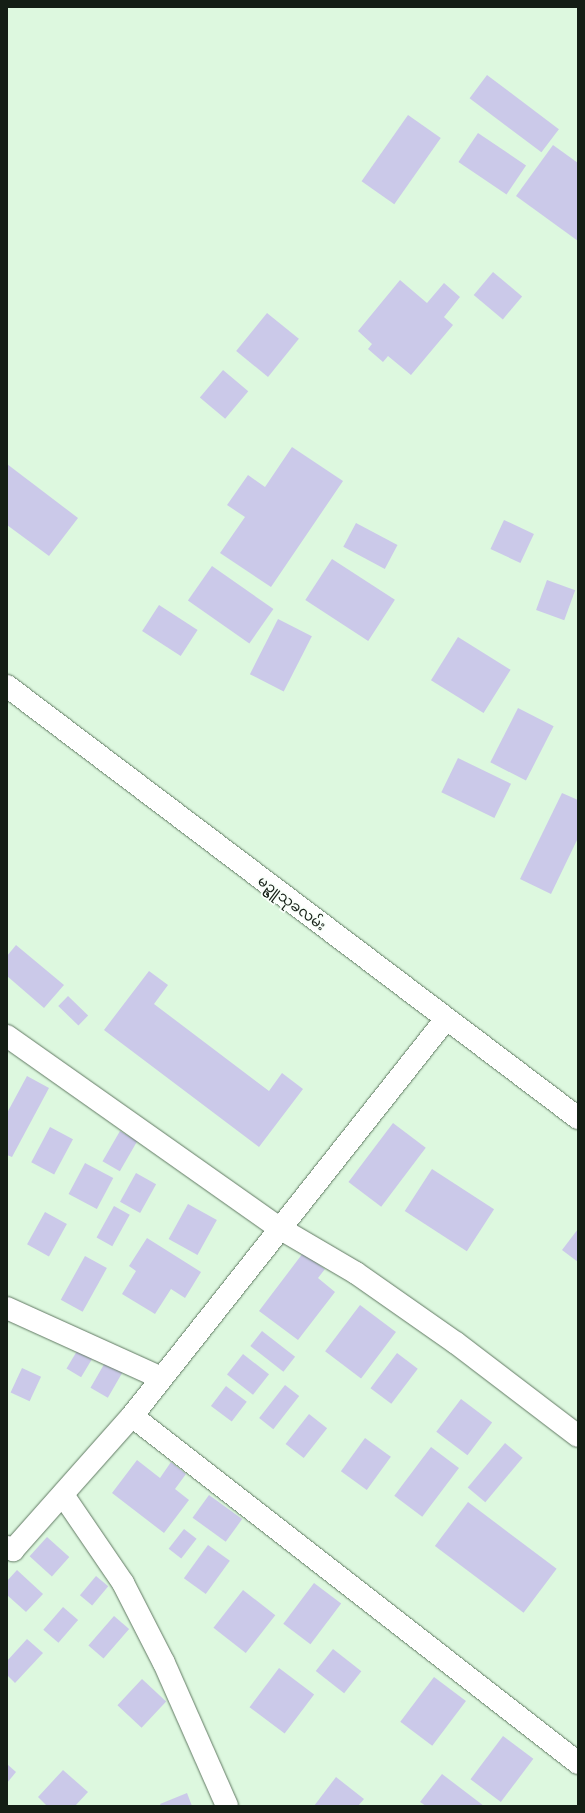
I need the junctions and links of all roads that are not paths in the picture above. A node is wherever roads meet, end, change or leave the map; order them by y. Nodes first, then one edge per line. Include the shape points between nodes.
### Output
1 (7, 686) edge
2 (446, 1019) junction
3 (7, 1036) edge
4 (578, 1118) edge
5 (281, 1229) junction
6 (7, 1308) edge
7 (162, 1378) junction
8 (132, 1416) junction
9 (578, 1436) edge
10 (63, 1495) junction
11 (9, 1552) edge
12 (578, 1763) edge
13 (227, 1806) edge

1 - 2 street, မဥ္ဇူသုခလမ်း
2 - 4 street, မဥ္ဇူသုခလမ်း
2 - 5 street
3 - 5 street
5 - 7 street
5 - 9 street via 356,1273 443,1334
6 - 7 street
7 - 8 street
8 - 10 street
8 - 12 street
10 - 11 street
10 - 13 street via 123,1583 164,1663

